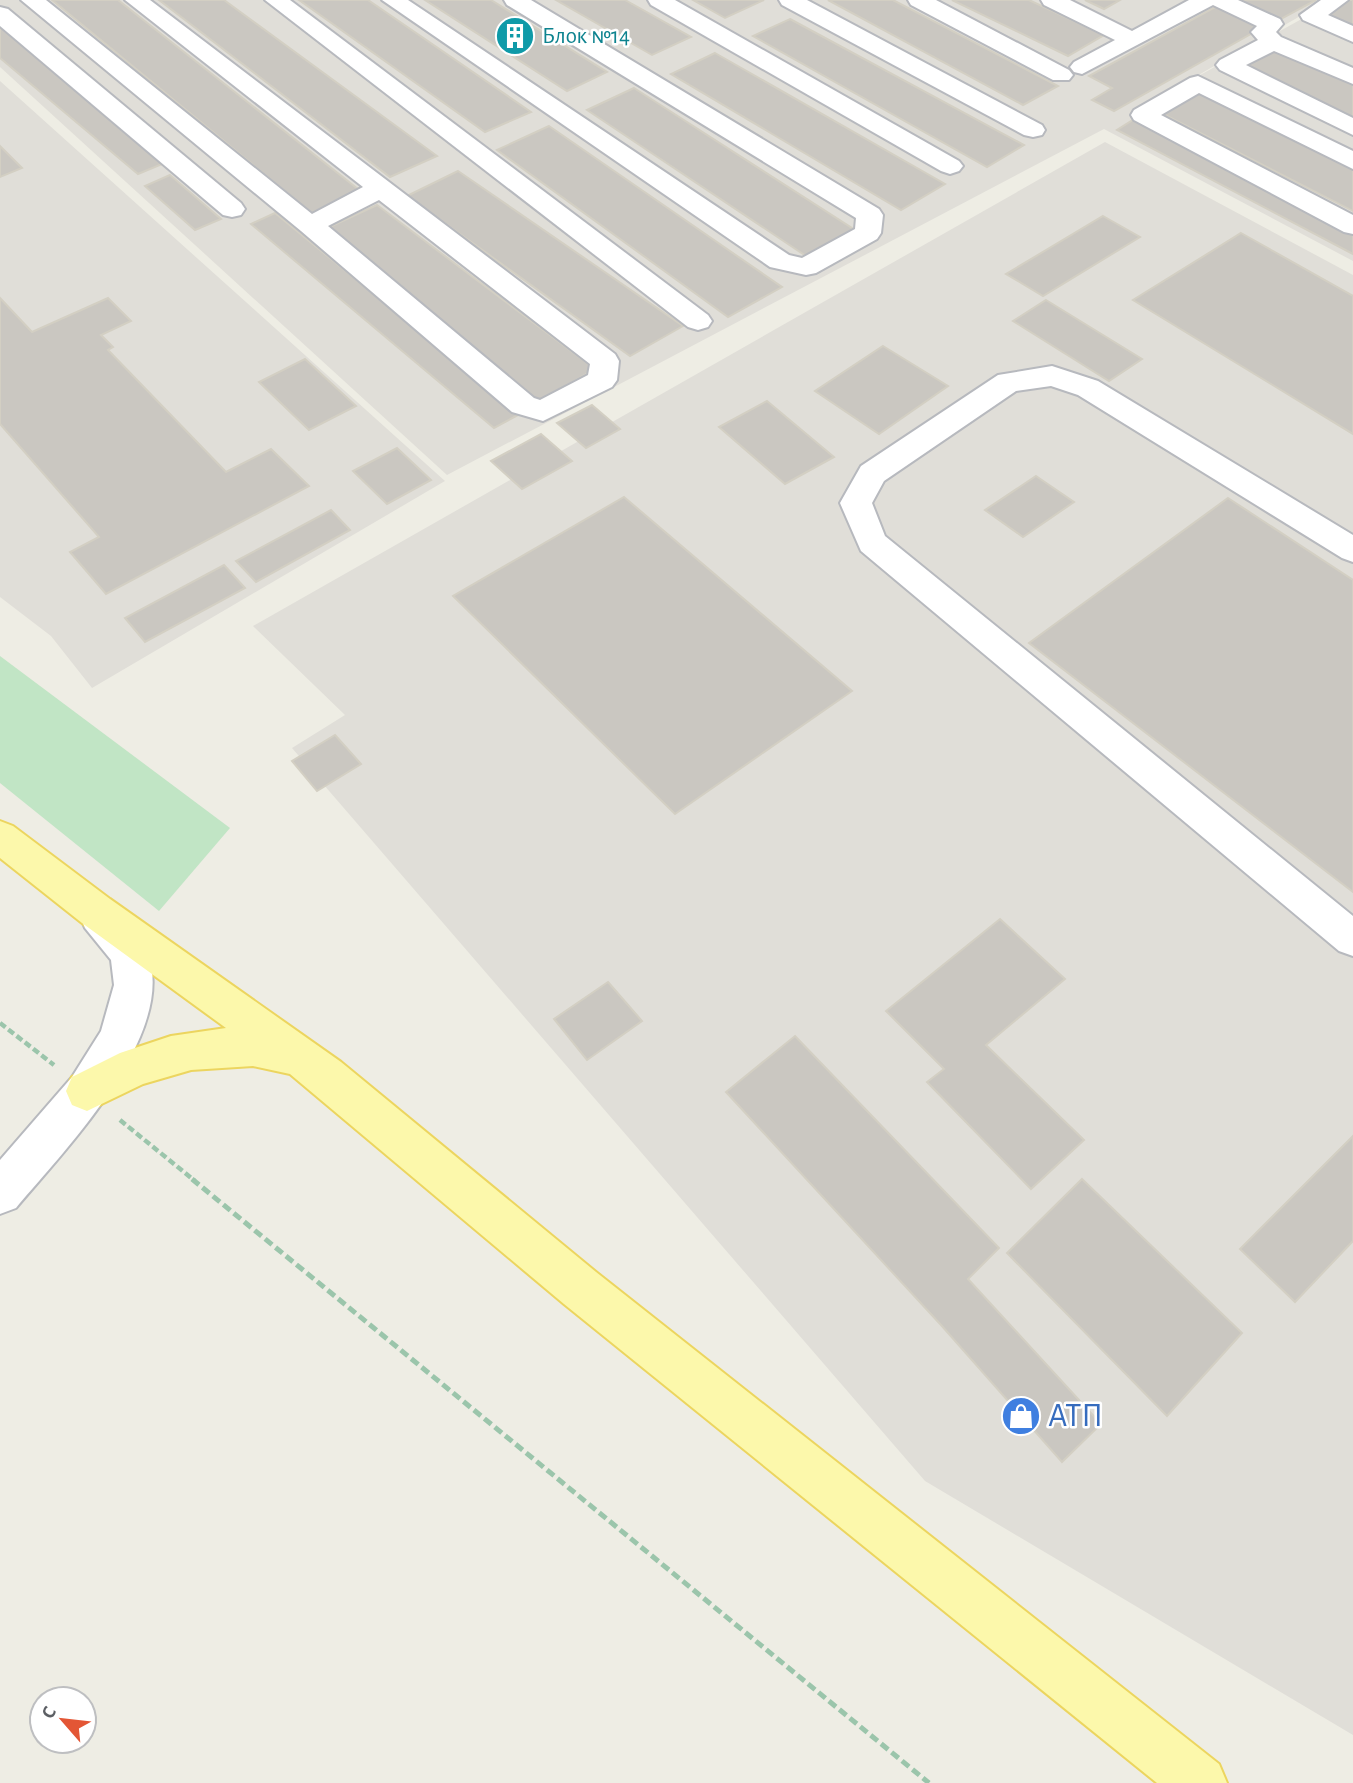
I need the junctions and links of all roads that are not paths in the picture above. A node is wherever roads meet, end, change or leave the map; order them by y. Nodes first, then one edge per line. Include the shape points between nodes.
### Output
1 (32, 0) edge
2 (136, 0) edge
3 (276, 0) edge
4 (393, 0) edge
5 (515, 0) edge
6 (659, 0) edge
7 (790, 0) edge
8 (919, 0) edge
9 (1052, 0) edge
10 (1206, 0) edge
11 (1219, 0) edge
12 (1337, 0) edge
13 (0, 14) edge
14 (1353, 35) edge
15 (1133, 40) junction
16 (1273, 41) junction
17 (1353, 76) edge
18 (1353, 128) edge
19 (1033, 130) dead end
20 (1353, 160) edge
21 (950, 166) dead end
22 (382, 188) junction
23 (232, 209) dead end
24 (310, 225) junction
25 (1353, 226) edge
26 (698, 321) dead end
27 (1353, 550) edge
28 (0, 837) edge
29 (96, 911) junction
30 (1353, 939) edge
31 (326, 1076) junction
32 (87, 1091) junction
33 (0, 1192) edge
34 (1200, 1783) edge

1 - 24 street
2 - 22 street
3 - 26 street
4 - 5 street via 780,261 806,267 868,233 870,215
6 - 21 street
7 - 19 street
8 - 15 street via 1071,71
9 - 15 street
10 - 15 street
11 - 16 street via 1272,24 1263,32
12 - 14 street via 1311,15
13 - 23 street
16 - 17 street
16 - 18 street via 1228,65
20 - 25 street via 1198,83 1143,115
22 - 24 street
22 - 24 street via 605,361 602,380 543,411 523,405
27 - 30 street via 1088,388 1052,376 1009,382 872,474 856,503 872,542
28 - 29 main road
29 - 31 main road
29 - 32 street via 130,954 134,985 120,1038
31 - 32 main road via 274,1048 230,1045 135,1067
31 - 34 main road via 580,1289
32 - 33 street

